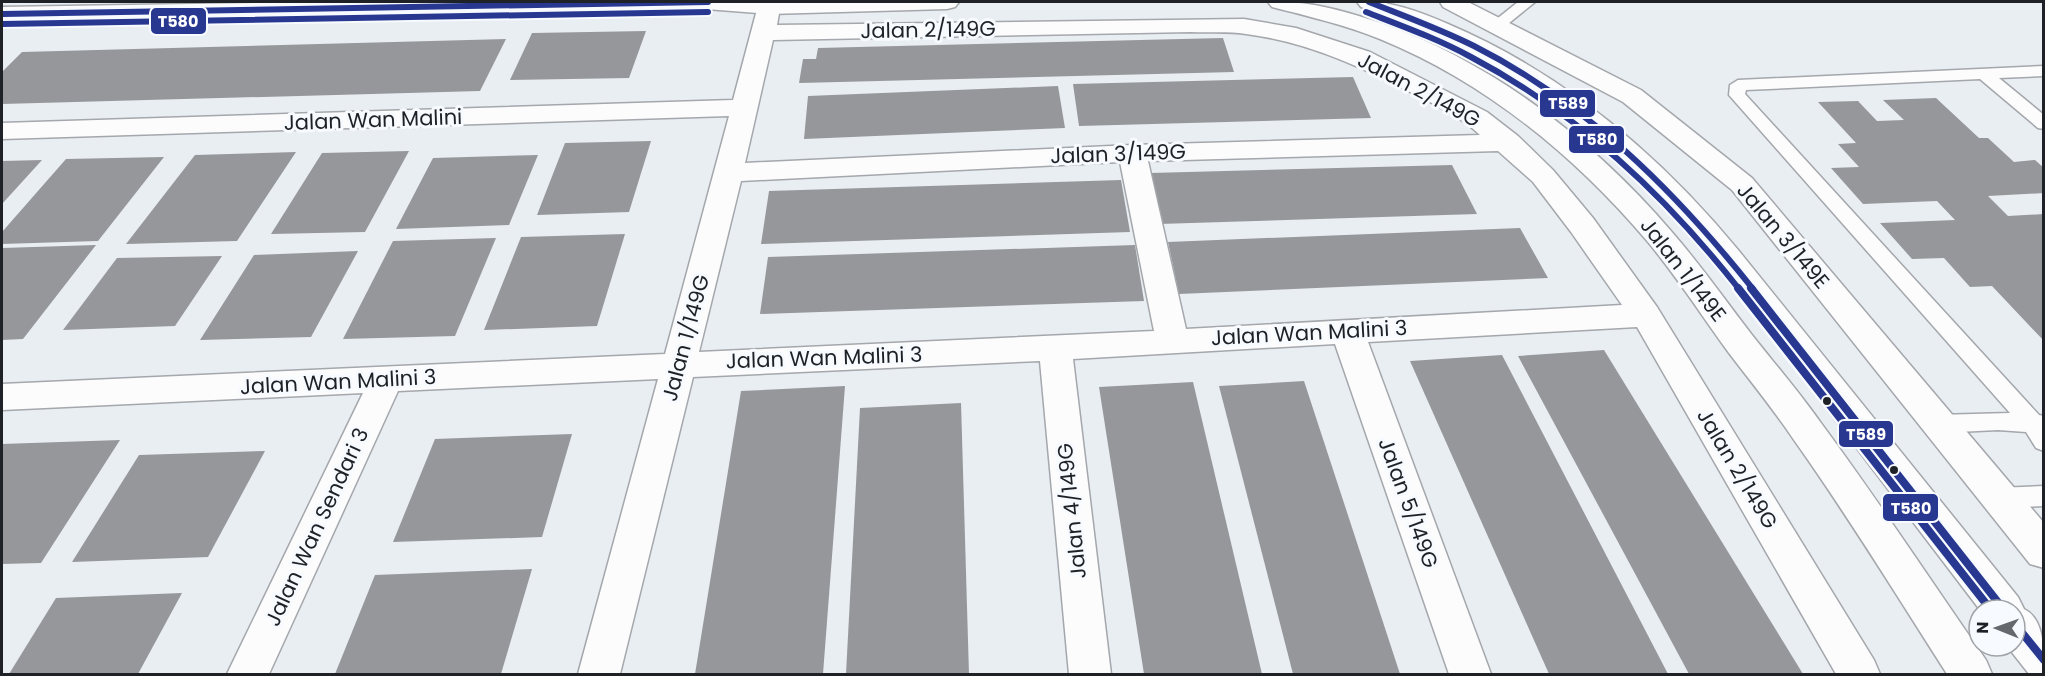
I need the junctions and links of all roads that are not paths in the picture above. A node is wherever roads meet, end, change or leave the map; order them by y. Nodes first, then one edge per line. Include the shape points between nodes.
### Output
1 (707, 2) edge
2 (947, 2) edge
3 (1280, 2) edge
4 (1369, 2) edge
5 (1451, 2) edge
6 (1527, 2) edge
7 (178, 6) edge
8 (2, 14) edge
9 (767, 14) edge
10 (1498, 25) junction
11 (2043, 71) edge
12 (1985, 75) junction
13 (744, 108) junction
14 (2043, 124) edge
15 (2, 131) edge
16 (1508, 142) junction
17 (1132, 153) junction
18 (729, 173) junction
19 (1646, 315) junction
20 (1347, 331) junction
21 (1172, 340) junction
22 (1055, 348) junction
23 (679, 364) junction
24 (386, 380) junction
25 (2, 397) edge
26 (1937, 424) junction
27 (2040, 430) edge
28 (2043, 496) edge
29 (1998, 498) junction
30 (2043, 552) edge
31 (1995, 598) edge
32 (2027, 640) edge
33 (2043, 661) edge
34 (248, 675) edge
35 (599, 675) edge
36 (1090, 675) edge
37 (1470, 675) edge
38 (1859, 675) edge
39 (1971, 675) edge

1 - 7 street
1 - 9 street
2 - 9 street
3 - 39 street, Jalan 1/149E via 1384,33 1443,58 1556,131 1607,179 1659,236 1807,430
4 - 31 street, Jalan 1/149E via 1446,29 1539,80 1635,157 1688,211
5 - 10 street, Jalan 3/149E
6 - 10 lane
7 - 8 street
9 - 13 street, Jalan 1/149G
9 - 16 street, Jalan 2/149G via 1244,26 1287,33 1361,57 1447,100
10 - 26 street, Jalan 3/149E via 1632,96 1742,184
11 - 12 lane
12 - 14 lane
12 - 27 lane via 1738,85 1736,90
13 - 15 street, Jalan Wan Malini
13 - 18 street, Jalan 1/149G
16 - 17 street, Jalan 3/149G
16 - 19 street, Jalan 2/149G via 1543,176
17 - 18 street, Jalan 3/149G
17 - 21 street
18 - 23 street, Jalan 1/149G
19 - 20 street, Jalan Wan Malini 3
19 - 38 street, Jalan 2/149G
20 - 21 street, Jalan Wan Malini 3
20 - 37 street, Jalan 5/149G
21 - 22 street, Jalan Wan Malini 3
22 - 23 street, Jalan Wan Malini 3
22 - 36 street, Jalan 4/149G
23 - 24 street, Jalan Wan Malini 3
23 - 35 street, Jalan 1/149G
24 - 25 street, Jalan Wan Malini 3
24 - 34 street, Jalan Wan Sendari 3
26 - 27 lane via 1998,421
26 - 29 street, Jalan 3/149E
28 - 29 lane
29 - 30 street, Jalan 3/149E
32 - 33 street

